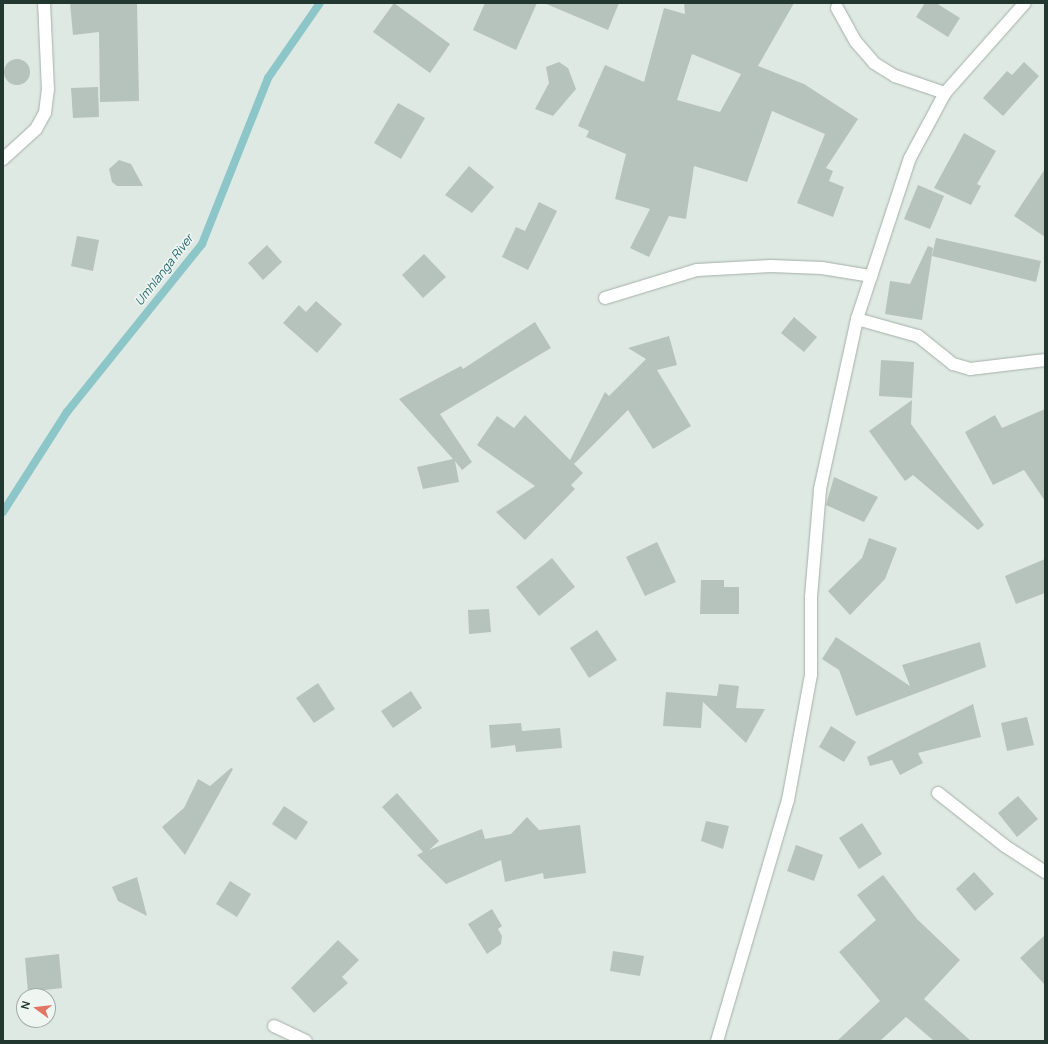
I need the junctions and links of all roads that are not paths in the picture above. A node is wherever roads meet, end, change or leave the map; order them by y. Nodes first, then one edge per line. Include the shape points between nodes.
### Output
1 (44, 3) edge
2 (1025, 3) edge
3 (837, 8) dead end
4 (945, 92) junction
5 (3, 159) edge
6 (871, 276) junction
7 (605, 298) dead end
8 (857, 319) junction
9 (1045, 360) edge
10 (938, 793) dead end
11 (1045, 872) edge
12 (274, 1026) dead end
13 (306, 1041) edge
14 (717, 1041) edge

1 - 5 street via 48,90 45,113 36,129
2 - 4 street
3 - 4 street via 856,42 874,62 895,76
4 - 6 street via 910,158
6 - 7 street via 822,268 778,266 697,270
6 - 8 street
8 - 9 street via 918,336 953,364 970,369
8 - 14 street via 820,489 811,597 811,675 788,800
10 - 11 street via 1005,846
12 - 13 street

